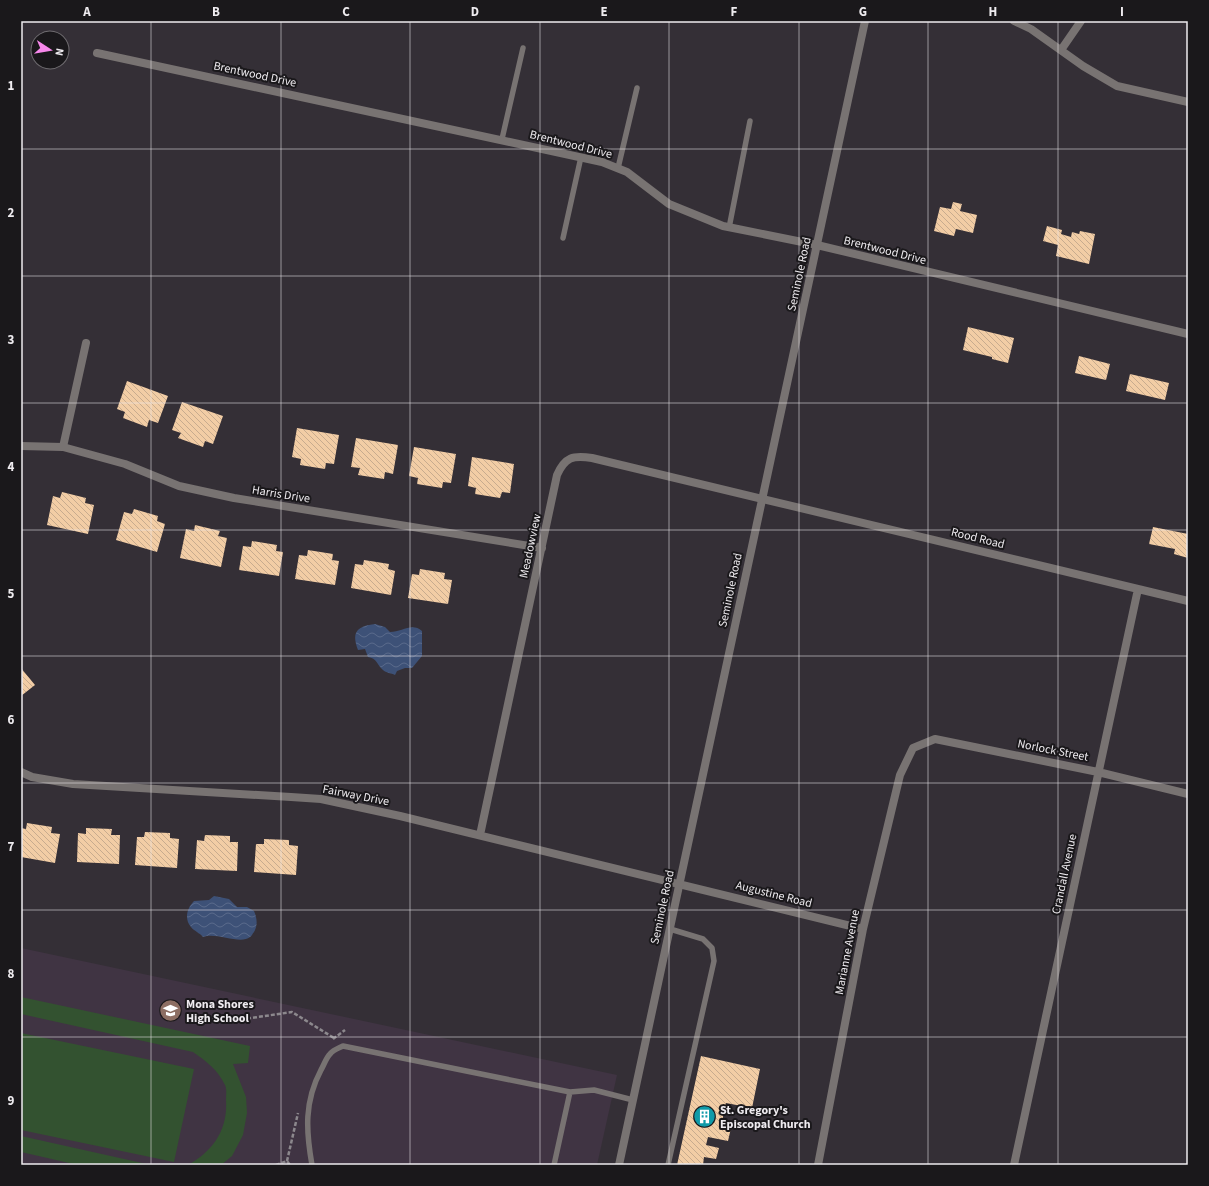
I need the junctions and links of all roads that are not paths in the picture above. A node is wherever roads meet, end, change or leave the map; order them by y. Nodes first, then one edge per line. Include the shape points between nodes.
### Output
1 (865, 21) edge
2 (1014, 21) edge
3 (1081, 21) edge
4 (523, 48) dead end
5 (1061, 50) junction
6 (98, 53) dead end
7 (636, 88) dead end
8 (1188, 102) edge
9 (750, 121) dead end
10 (502, 140) junction
11 (581, 157) junction
12 (618, 168) junction
13 (728, 228) junction
14 (563, 238) dead end
15 (817, 245) junction
16 (1188, 334) edge
17 (86, 343) dead end
18 (21, 446) edge
19 (63, 447) junction
20 (762, 499) junction
21 (542, 548) junction
22 (1138, 589) junction
23 (1188, 601) edge
24 (913, 748) joint
25 (21, 772) edge
26 (1098, 772) junction
27 (1188, 794) edge
28 (480, 835) junction
29 (680, 884) junction
30 (670, 929) junction
31 (863, 929) junction
32 (570, 1092) junction
33 (633, 1100) junction
34 (312, 1165) edge
35 (554, 1165) edge
36 (619, 1165) edge
37 (668, 1165) edge
38 (818, 1165) edge
39 (1014, 1165) edge

1 - 15 street, Seminole Road
2 - 5 street via 1031,29
3 - 5 street
4 - 10 lane
5 - 8 street via 1117,86
6 - 10 street, Brentwood Drive
7 - 12 lane
9 - 13 lane
10 - 11 street, Brentwood Drive
11 - 12 street, Brentwood Drive
11 - 14 lane
12 - 13 street, Brentwood Drive via 669,204
13 - 15 street, Brentwood Drive
15 - 16 street, Brentwood Drive
15 - 20 street, Seminole Road
17 - 19 street
18 - 19 street, Harris Drive
19 - 21 street, Harris Drive via 125,464 179,486 206,493
20 - 21 street, Meadowview via 592,458 571,458 565,462 557,475
20 - 22 street, Rood Road
20 - 29 street, Seminole Road
21 - 28 street, Meadowview
22 - 23 street, Rood Road
22 - 26 street, Crandall Avenue
24 - 26 street, Norlock Street via 935,739
24 - 31 street, Marianne Avenue via 900,775
25 - 28 street, Fairway Drive via 32,777 73,784 321,799
26 - 27 street, Norlock Street
26 - 39 street, Crandall Avenue
28 - 29 street, Fairway Drive
29 - 30 street, Seminole Road
29 - 31 street, Augustine Road
30 - 33 street, Seminole Road
30 - 37 lane via 703,940 712,948 714,961
31 - 38 street, Marianne Avenue
32 - 33 lane via 594,1090
32 - 34 lane via 343,1046 330,1054 311,1094 307,1129
32 - 35 lane
33 - 36 street, Seminole Road

